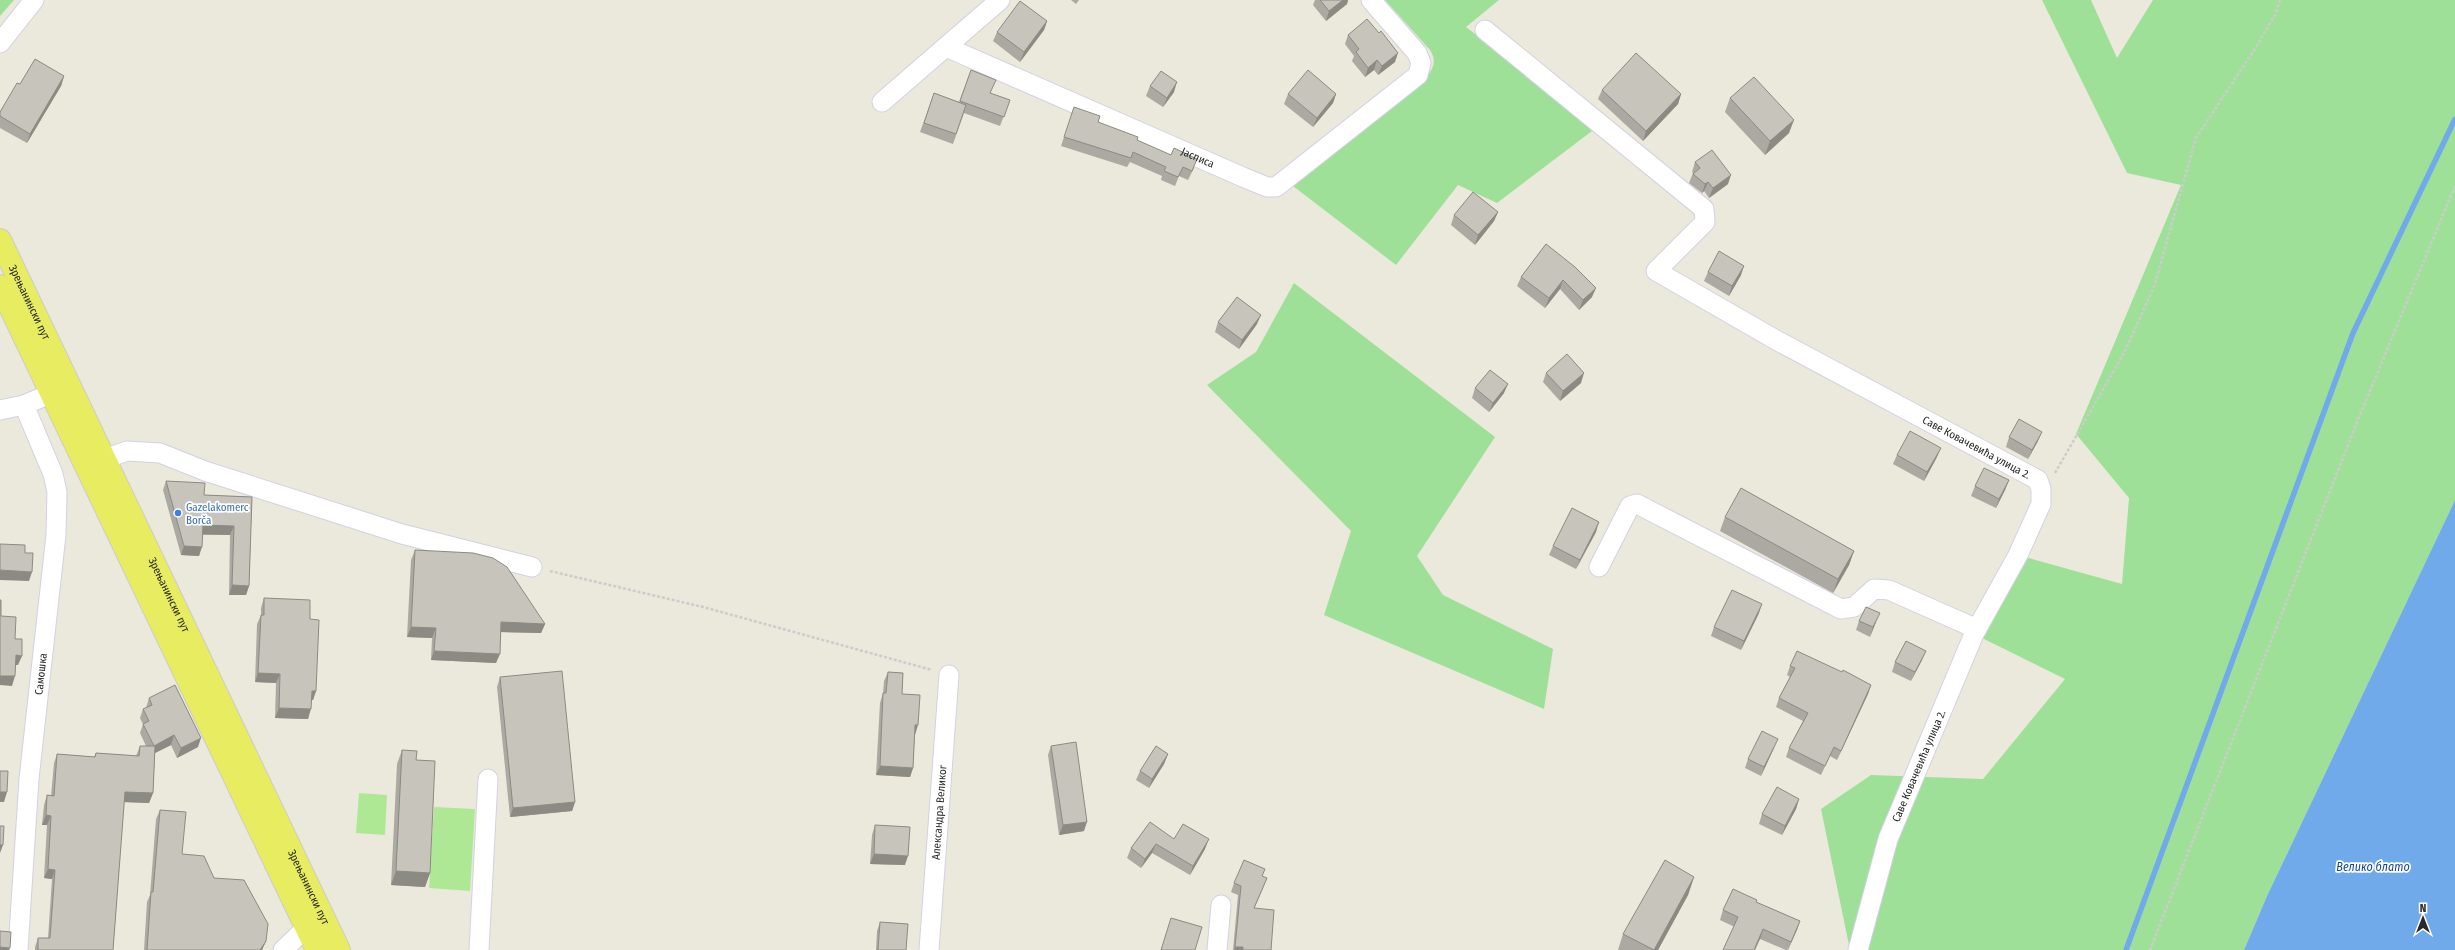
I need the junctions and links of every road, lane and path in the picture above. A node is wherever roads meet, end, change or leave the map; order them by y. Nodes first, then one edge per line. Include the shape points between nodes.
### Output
1 (34, 0) edge
2 (1000, 0) edge
3 (1371, 0) edge
4 (2280, 0) edge
5 (1485, 30) dead end
6 (0, 43) edge
7 (946, 47) junction
8 (882, 102) dead end
9 (2455, 186) edge
10 (0, 240) edge
11 (0, 286) edge
12 (50, 394) junction
13 (24, 405) junction
14 (0, 410) edge
15 (105, 459) junction
16 (2053, 477) dead end
17 (532, 566) joint
18 (1599, 567) dead end
19 (1977, 629) junction
20 (950, 675) joint
21 (488, 779) dead end
22 (1220, 905) dead end
23 (306, 928) junction
24 (18, 950) edge
25 (283, 950) edge
26 (316, 950) edge
27 (339, 950) edge
28 (478, 950) edge
29 (929, 950) edge
30 (1217, 950) edge
31 (1858, 950) edge
32 (2150, 950) edge

1 - 6 street
2 - 7 street
3 - 7 street, Јасписа via 1417,52 1421,63 1418,75 1276,187 1267,187 1245,178
4 - 16 path via 2258,44 2196,138 2154,286 2124,352
5 - 19 street, Саве Ковачевића улица 2. via 1704,209 1705,222 1656,271 1776,340 2038,480 2041,504 2018,555
7 - 8 street
9 - 32 path via 2355,426
10 - 15 main road, Зрењанински пут
11 - 12 main road, Зрењанински пут
12 - 13 street
12 - 23 main road, Зрењанински пут
13 - 14 street
13 - 24 street, Самошка via 53,474 57,492 56,535 29,779
15 - 17 street via 127,451 160,453 205,471 402,534
15 - 27 main road, Зрењанински пут
17 - 20 path via 703,607
18 - 19 street via 1630,506 1637,504 1841,609 1854,607 1874,589 1889,590
19 - 31 street, Саве Ковачевића улица 2. via 1888,839
20 - 29 street, Александра Великог
21 - 28 street
22 - 30 street
23 - 25 street
23 - 26 main road, Зрењанински пут

